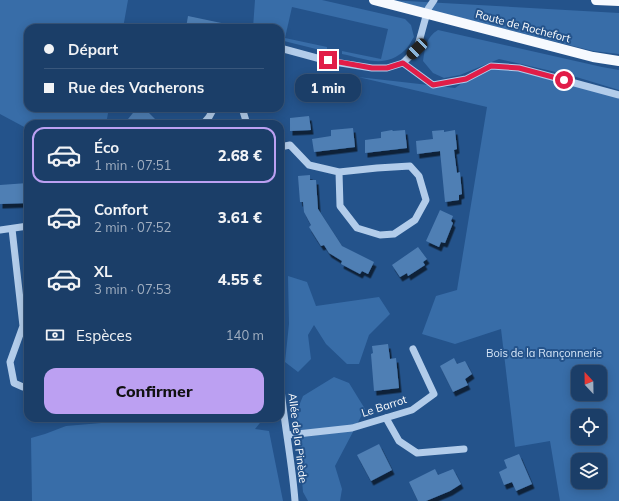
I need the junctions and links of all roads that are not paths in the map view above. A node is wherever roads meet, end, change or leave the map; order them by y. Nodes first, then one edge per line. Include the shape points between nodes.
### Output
1 (374, 0) edge
2 (434, 0) edge
3 (596, 0) edge
4 (619, 1) edge
5 (427, 14) junction
6 (284, 49) edge
7 (619, 61) edge
8 (403, 63) junction
9 (619, 95) edge
10 (284, 146) edge
11 (339, 172) junction
12 (24, 227) edge
13 (12, 229) junction
14 (0, 230) edge
15 (413, 349) dead end
16 (24, 387) edge
17 (284, 414) edge
18 (386, 418) junction
19 (288, 435) junction
20 (464, 449) dead end
21 (295, 501) edge

1 - 5 main road, Route de Rochefort
2 - 5 street
3 - 4 main road
5 - 7 main road, Route de Rochefort via 593,57
5 - 8 street via 417,49
6 - 8 street via 372,68 387,68
8 - 9 street via 433,85 466,79 491,66 519,68
10 - 11 street via 290,145 309,165
11 - 11 street via 340,206 357,228 380,235 394,234 415,220 426,200 419,176 410,166
12 - 13 street
13 - 14 street
13 - 16 street via 23,326 10,362 14,383
15 - 18 street, Le Barrot via 434,394 412,410
17 - 19 street, Allée de la Pinède
18 - 19 street, Le Barrot via 352,428
18 - 20 street via 398,441 417,453
19 - 21 street, Allée de la Pinède

